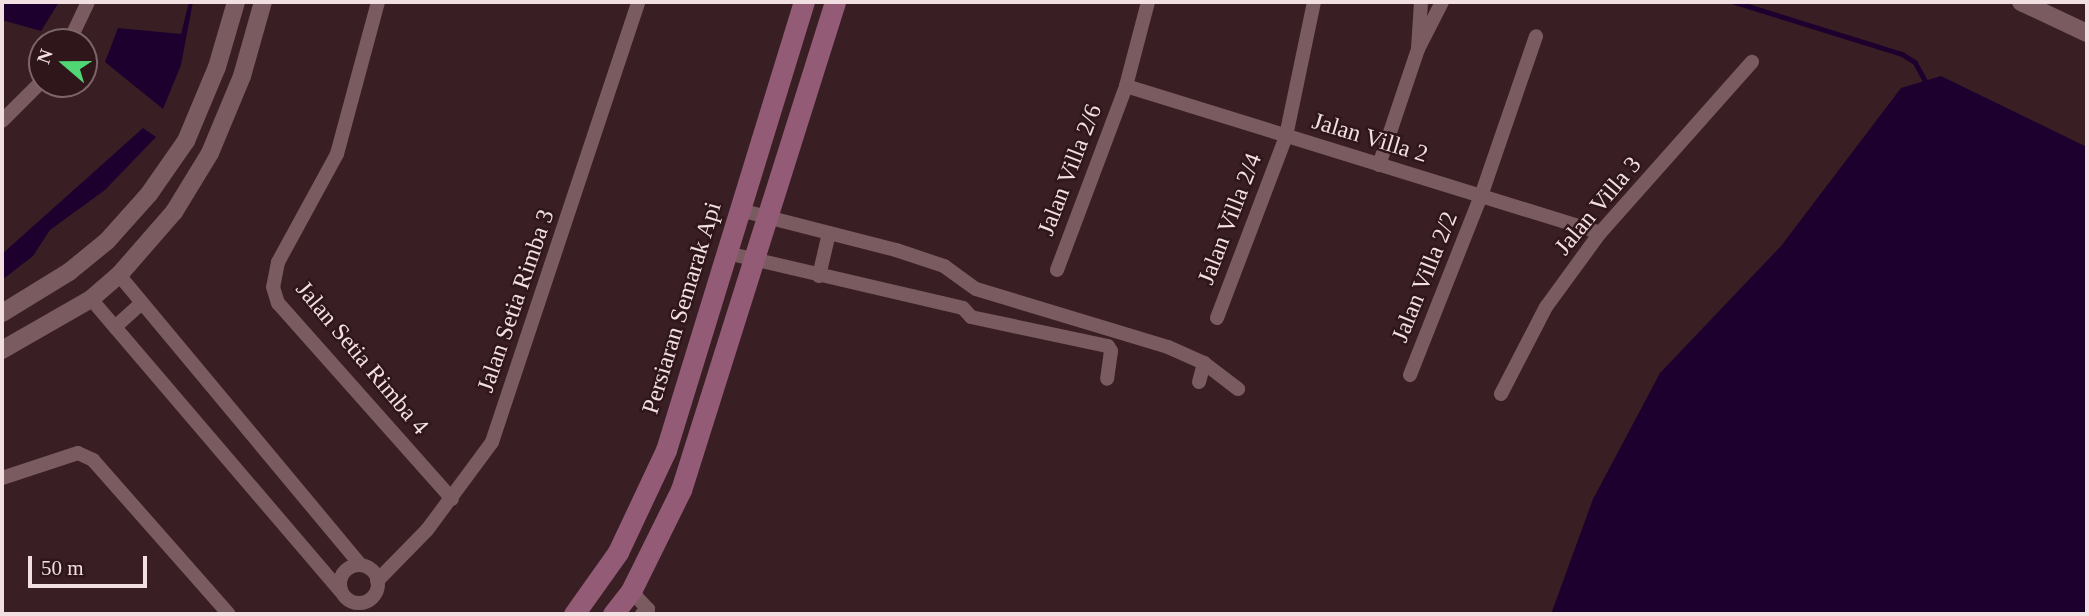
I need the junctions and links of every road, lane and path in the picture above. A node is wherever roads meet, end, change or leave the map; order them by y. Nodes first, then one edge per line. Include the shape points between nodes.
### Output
1 (88, 2) edge
2 (236, 2) edge
3 (263, 2) edge
4 (378, 2) edge
5 (638, 2) edge
6 (804, 2) edge
7 (835, 2) edge
8 (1148, 2) edge
9 (1314, 2) edge
10 (1421, 2) edge
11 (1442, 2) edge
12 (2021, 2) edge
13 (76, 28) edge
14 (2087, 33) edge
15 (1536, 36) dead end
16 (1418, 49) junction
17 (1752, 62) dead end
18 (1126, 86) junction
19 (28, 93) edge
20 (5, 114) edge
21 (1286, 136) junction
22 (1379, 165) junction
23 (1481, 196) junction
24 (740, 209) junction
25 (768, 216) junction
26 (829, 233) junction
27 (1600, 233) junction
28 (727, 253) junction
29 (754, 260) junction
30 (1057, 270) dead end
31 (118, 275) junction
32 (819, 276) junction
33 (976, 289) junction
34 (91, 299) junction
35 (142, 303) junction
36 (963, 309) junction
37 (2, 313) edge
38 (1217, 318) dead end
39 (115, 327) junction
40 (2, 350) edge
41 (1203, 363) junction
42 (1410, 375) dead end
43 (1107, 379) dead end
44 (1199, 382) dead end
45 (1238, 389) dead end
46 (1501, 394) dead end
47 (2, 478) edge
48 (452, 499) junction
49 (360, 564) junction
50 (377, 581) junction
51 (631, 591) junction
52 (341, 592) junction
53 (357, 603) junction
54 (229, 614) edge
55 (342, 614) edge
56 (574, 614) edge
57 (613, 614) edge
58 (642, 614) edge

1 - 13 street
2 - 37 street via 217,67 186,141 149,194 97,249
3 - 31 street via 242,76 210,153 174,212
4 - 48 street, Jalan Setia Rimba 4 via 337,153 278,262 274,288 278,303
5 - 48 street, Jalan Setia Rimba 3 via 522,362 492,442
6 - 24 main road, Persiaran Semarak Api
7 - 25 main road
8 - 18 street, Jalan Villa 2/6
9 - 21 street, Jalan Villa 2/4
10 - 16 street
11 - 16 street
12 - 14 street
15 - 23 street, Jalan Villa 2/2
16 - 22 street
17 - 27 street, Jalan Villa 3
18 - 21 street, Jalan Villa 2
18 - 30 street, Jalan Villa 2/6
19 - 20 street
21 - 22 street, Jalan Villa 2
21 - 38 street, Jalan Villa 2/4
22 - 23 street, Jalan Villa 2
23 - 27 street, Jalan Villa 2
23 - 42 street, Jalan Villa 2/2
24 - 25 street
24 - 28 main road, Persiaran Semarak Api
25 - 26 street
25 - 29 main road
26 - 32 street
26 - 33 street via 944,266
27 - 46 street, Jalan Villa 3 via 1546,307
28 - 29 street
28 - 56 main road, Persiaran Semarak Api via 666,450 618,552
29 - 32 street
29 - 51 main road via 681,490
31 - 34 street
31 - 35 street
32 - 36 street
33 - 36 street
33 - 41 street via 1102,324
34 - 39 street
34 - 40 street
35 - 39 street
35 - 49 street
36 - 43 street via 971,317 1108,346
39 - 52 street
41 - 44 street
41 - 45 street
47 - 54 street via 78,453 93,460
48 - 50 street, Jalan Setia Rimba 3
49 - 50 street via 372,569
49 - 52 street via 341,576
50 - 53 street via 372,597
51 - 57 main road
51 - 58 street via 648,609
52 - 53 street
53 - 55 street

